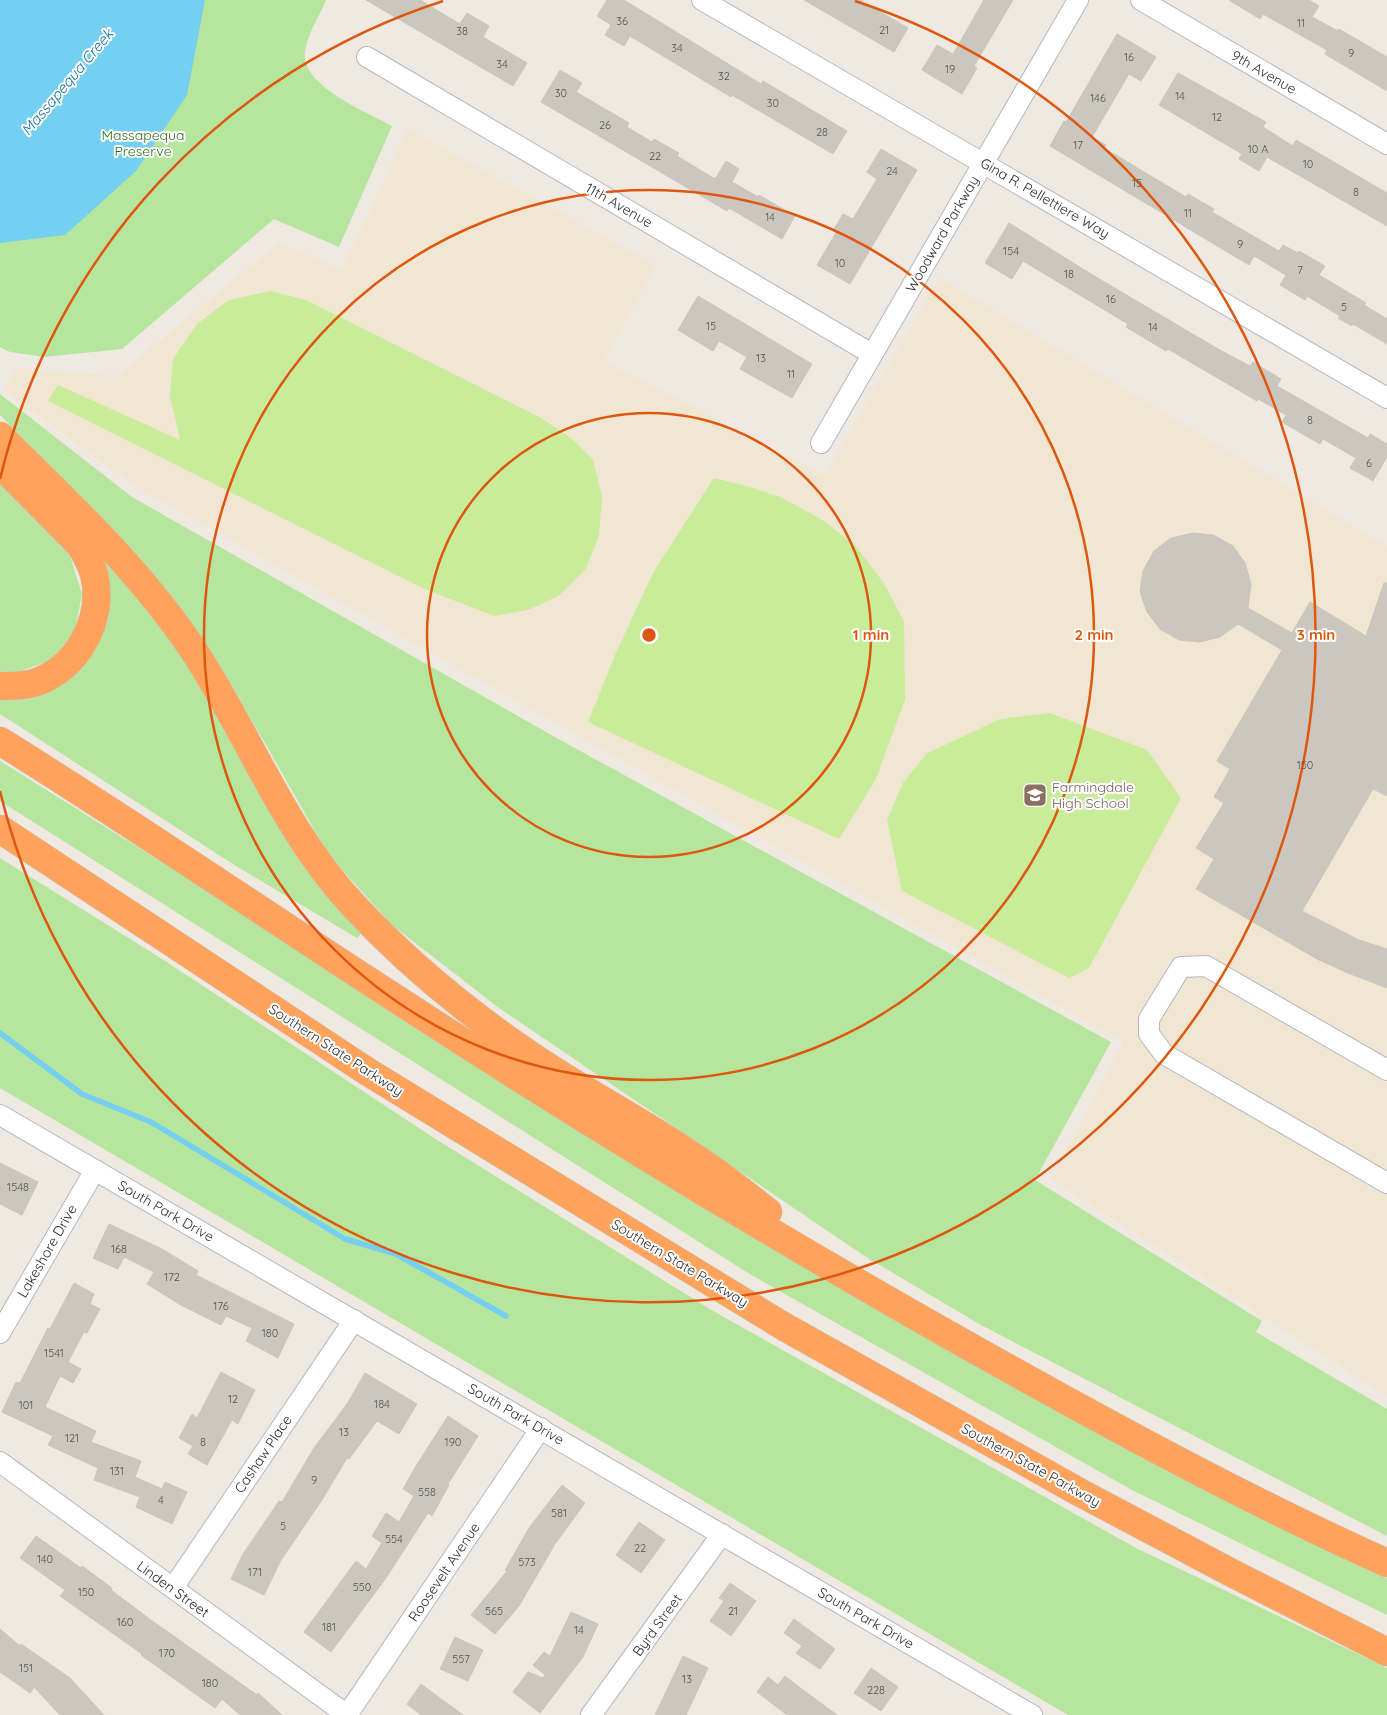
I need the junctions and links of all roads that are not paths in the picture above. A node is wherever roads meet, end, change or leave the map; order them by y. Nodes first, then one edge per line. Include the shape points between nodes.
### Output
1 (702, 0) edge
2 (1078, 0) edge
3 (1141, 0) edge
4 (367, 57) dead end
5 (1387, 144) edge
6 (984, 162) junction
7 (872, 354) junction
8 (1387, 398) edge
9 (0, 436) edge
10 (821, 443) dead end
11 (0, 464) edge
12 (0, 686) edge
13 (0, 742) edge
14 (0, 829) edge
15 (1387, 1070) edge
16 (0, 1115) edge
17 (94, 1170) junction
18 (1387, 1183) edge
19 (873, 1292) junction
20 (354, 1320) junction
21 (0, 1333) edge
22 (541, 1428) junction
23 (0, 1462) edge
24 (722, 1534) junction
25 (1387, 1563) edge
26 (173, 1588) junction
27 (1387, 1652) edge
28 (347, 1715) edge
29 (591, 1715) edge
30 (1032, 1715) edge

1 - 6 street, Gina R. Pellettiere Way
2 - 6 street, Woodward Parkway
3 - 5 street, 9th Avenue
4 - 7 street, 11th Avenue
6 - 7 street, Woodward Parkway
6 - 8 street, Gina R. Pellettiere Way
7 - 10 street, Woodward Parkway
9 - 19 highway via 108,544 166,612 214,683 301,839 352,904 395,947 444,992 486,1023 529,1054 698,1159
11 - 12 highway via 81,546 92,568 96,592 93,622 70,660 35,682
13 - 19 highway via 442,1028
14 - 27 highway, Southern State Parkway via 368,1072 783,1326 1079,1492
15 - 18 street via 1206,966 1181,967 1149,1019 1150,1034 1164,1054
16 - 17 street, South Park Drive
17 - 20 street, South Park Drive
17 - 21 street, Lakeshore Drive
19 - 25 highway via 1159,1450 1304,1526
20 - 22 street, South Park Drive
20 - 26 street, Cashaw Place
22 - 24 street, South Park Drive
22 - 28 street, Roosevelt Avenue
23 - 26 street, Linden Street
24 - 29 street, Byrd Street
24 - 30 street, South Park Drive
26 - 28 street, Linden Street

